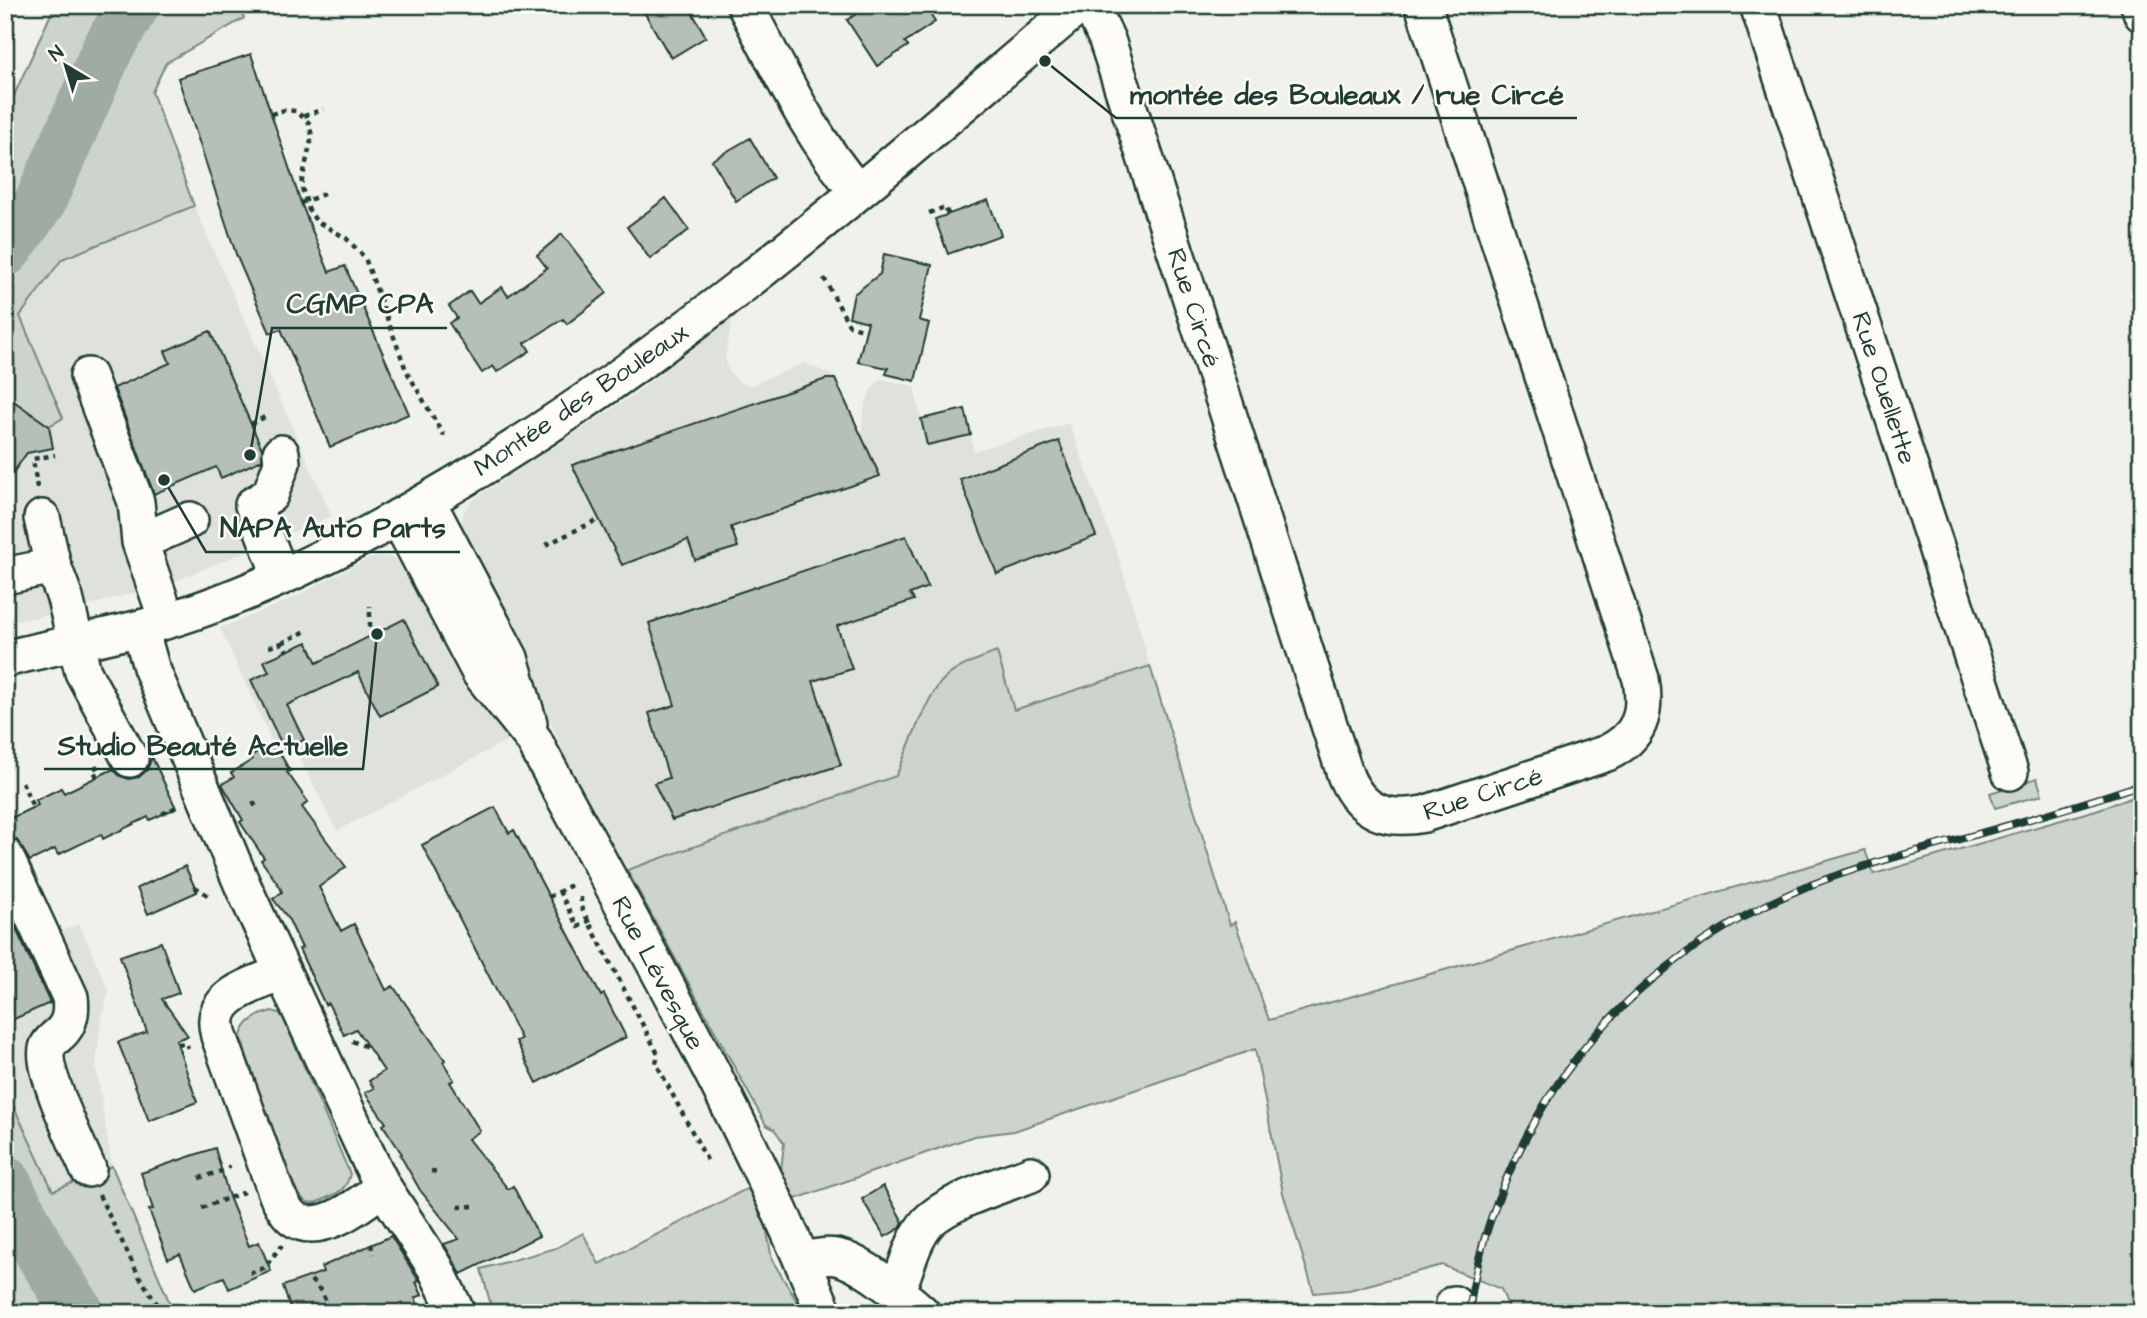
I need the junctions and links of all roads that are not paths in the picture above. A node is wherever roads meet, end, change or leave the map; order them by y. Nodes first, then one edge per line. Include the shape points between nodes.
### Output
1 (745, 5) edge
2 (1080, 5) edge
3 (1091, 5) edge
4 (1423, 5) edge
5 (1758, 5) edge
6 (2139, 5) edge
7 (2142, 13) edge
8 (858, 192) junction
9 (88, 376) dead end
10 (281, 453) dead end
11 (412, 509) junction
12 (42, 518) dead end
13 (190, 520) dead end
14 (140, 542) junction
15 (53, 566) junction
16 (5, 576) edge
17 (281, 577) junction
18 (153, 624) junction
19 (76, 643) junction
20 (5, 659) edge
21 (131, 759) dead end
22 (2010, 772) dead end
23 (5, 856) edge
24 (281, 973) junction
25 (1031, 1174) dead end
26 (92, 1178) road end
27 (383, 1187) junction
28 (803, 1261) junction
29 (910, 1302) edge
30 (457, 1313) edge
31 (824, 1313) edge

1 - 8 street via 814,131
2 - 8 street, Montée des Bouleaux
3 - 4 street, Rue Circé via 1111,53 1346,777 1352,790 1375,812 1390,817 1424,814 1608,753 1631,736 1644,709 1641,679
5 - 22 street, Rue Ouellette
6 - 7 street
8 - 11 street, Montée des Bouleaux via 659,350 538,433
9 - 14 street via 136,502
10 - 17 street via 282,463 270,495 253,505
11 - 17 street, Montée des Bouleaux
11 - 28 street, Rue Lévesque via 510,658 534,740 592,874 621,904 748,1141
12 - 15 street
13 - 14 street
14 - 18 street
15 - 16 street
15 - 19 street
17 - 18 street, Montée des Bouleaux
18 - 19 street, Montée des Bouleaux
18 - 24 street via 151,667
19 - 20 street, Montée des Bouleaux
19 - 21 street via 83,672
23 - 26 street via 70,997 69,1021 47,1045 46,1053 50,1077
24 - 27 street
24 - 27 street via 233,995 221,1006 217,1020 219,1036 286,1211 295,1220 323,1223
25 - 29 street via 947,1207 928,1222 919,1238
27 - 30 street via 431,1259
28 - 29 street via 835,1256 846,1260
28 - 31 street, Rue Lévesque

